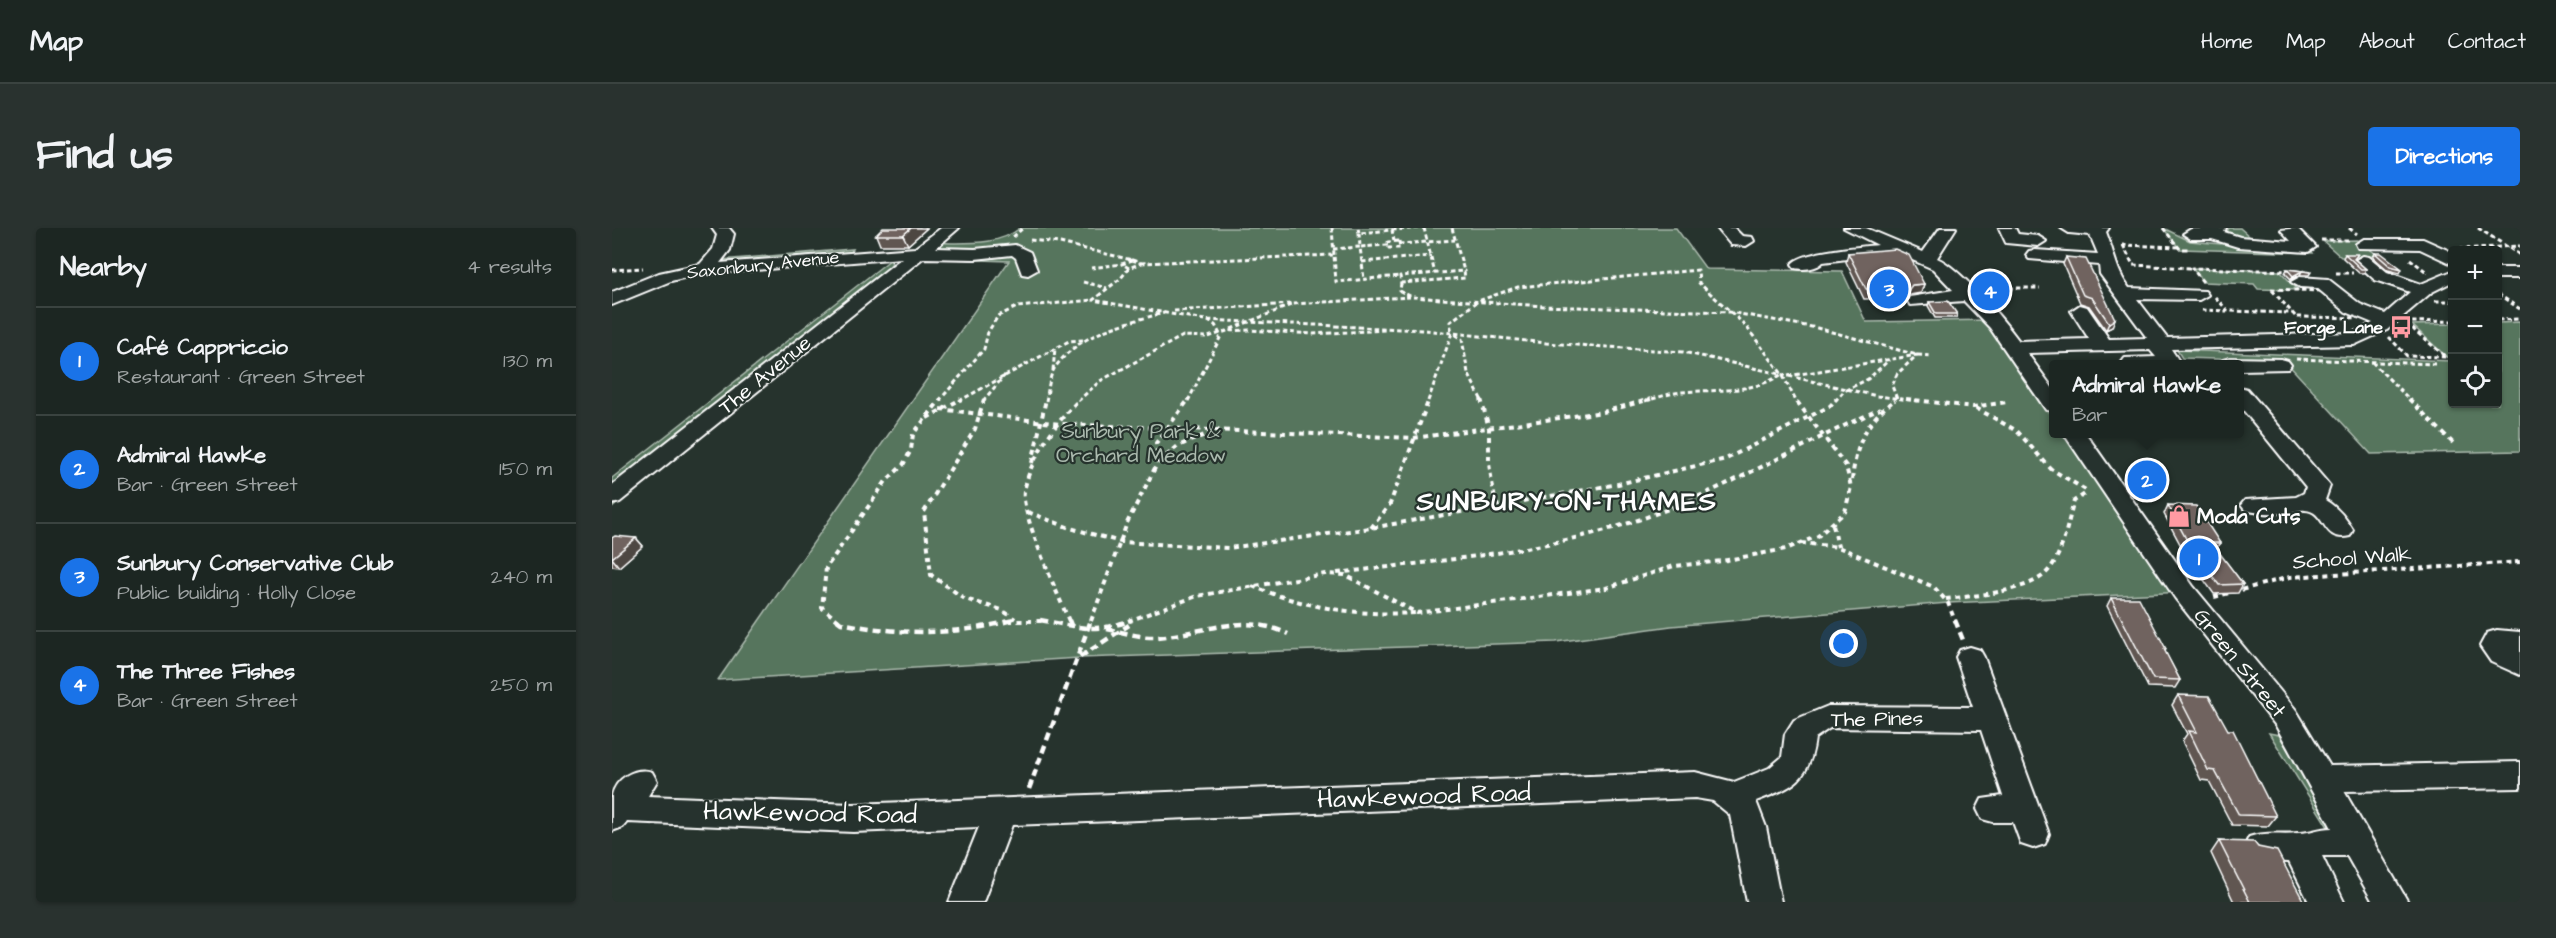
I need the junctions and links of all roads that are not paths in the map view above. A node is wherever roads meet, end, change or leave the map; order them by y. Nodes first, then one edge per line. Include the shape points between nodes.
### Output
1 (720, 228) edge
2 (951, 228) edge
3 (1725, 228) edge
4 (1852, 228) edge
5 (1948, 228) edge
6 (2007, 228) edge
7 (2069, 228) edge
8 (2289, 230) dead end
9 (2216, 231) edge
10 (2191, 234) dead end
11 (876, 236) edge
12 (2102, 241) edge
13 (1713, 243) dead end
14 (1892, 244) junction
15 (920, 253) junction
16 (860, 256) junction
17 (1928, 258) junction
18 (2448, 258) edge
19 (1801, 264) dead end
20 (706, 268) junction
21 (1028, 270) dead end
22 (2502, 273) edge
23 (2520, 273) edge
24 (2299, 277) edge
25 (2441, 283) edge
26 (1975, 289) junction
27 (2124, 293) junction
28 (2199, 295) dead end
29 (612, 299) edge
30 (1917, 301) dead end
31 (2080, 311) dead end
32 (2394, 324) junction
33 (2158, 343) junction
34 (2103, 345) junction
35 (2013, 346) junction
36 (2176, 360) edge
37 (2284, 362) road end
38 (2244, 363) edge
39 (2049, 398) edge
40 (2244, 398) edge
41 (2078, 438) edge
42 (612, 497) edge
43 (2309, 501) junction
44 (2253, 505) dead end
45 (2342, 530) dead end
46 (2520, 642) edge
47 (1970, 657) road end
48 (2520, 665) edge
49 (1986, 706) junction
50 (2520, 775) edge
51 (2319, 779) junction
52 (641, 782) dead end
53 (1732, 796) junction
54 (1010, 812) junction
55 (616, 813) edge
56 (2017, 817) dead end
57 (2358, 842) junction
58 (2261, 847) edge
59 (2305, 848) junction
60 (966, 902) edge
61 (1764, 902) edge
62 (2327, 902) edge
63 (2391, 902) edge

1 - 20 street via 726,240
2 - 15 street, The Avenue
3 - 13 street via 1741,241
4 - 14 street
5 - 17 street
6 - 12 street via 2012,239 2037,248
7 - 12 street
8 - 9 street via 2308,247 2238,242
9 - 10 street
11 - 16 street
12 - 27 street via 2109,274
14 - 17 street
14 - 19 street via 1873,253 1847,251
15 - 16 street, Saxonbury Avenue
15 - 21 street, Saxonbury Avenue via 1015,250 1024,256
15 - 42 street, The Avenue
16 - 20 street, Saxonbury Avenue
17 - 26 street
18 - 25 street via 2423,244 2363,253 2386,279
20 - 29 street, Saxonbury Avenue via 665,277
22 - 23 street
24 - 32 street via 2322,283 2353,308
25 - 32 street
26 - 30 street
26 - 35 street
27 - 28 street
27 - 33 street
31 - 34 street
32 - 33 street via 2378,330 2362,343
33 - 34 street
33 - 36 street
34 - 35 street
35 - 39 street
37 - 38 street
40 - 43 street via 2318,486 2315,497
41 - 51 street, Green Street via 2190,600 2286,718
43 - 44 street
43 - 45 street
46 - 48 street via 2502,638 2494,646
47 - 49 street
49 - 53 street, The Pines via 1828,717 1808,724 1802,730 1795,760 1784,776
49 - 56 street
50 - 51 street
51 - 57 street, Green Street
52 - 55 street, Hawkewood Road
53 - 54 street, Hawkewood Road via 1714,787 1695,785
53 - 61 street via 1744,809
54 - 55 street, Hawkewood Road via 853,818
54 - 60 street
57 - 59 street via 2316,842
57 - 63 street, Green Street
58 - 59 street
59 - 62 street via 2305,860

